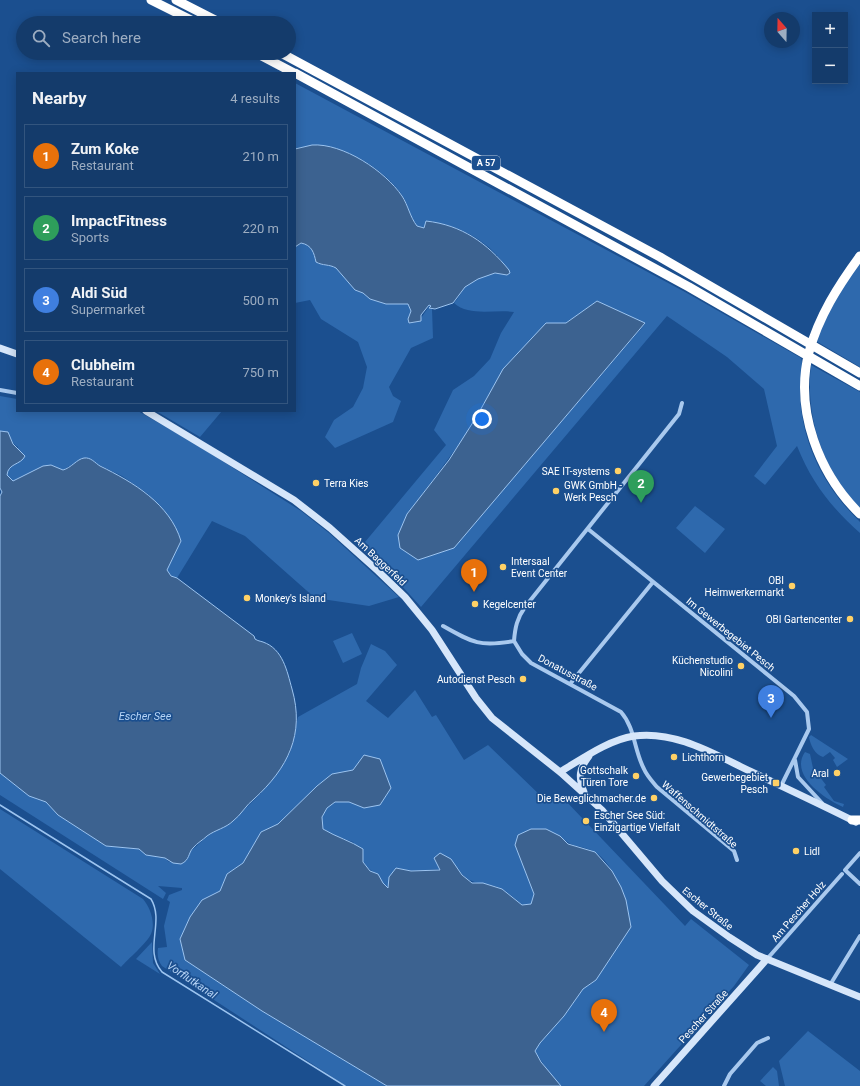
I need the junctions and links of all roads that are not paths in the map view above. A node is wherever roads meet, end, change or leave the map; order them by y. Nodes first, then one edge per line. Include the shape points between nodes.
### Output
1 (151, 0) edge
2 (176, 0) edge
3 (183, 16) edge
4 (207, 16) edge
5 (270, 60) edge
6 (294, 60) edge
7 (293, 72) edge
8 (296, 74) edge
9 (860, 256) edge
10 (0, 348) edge
11 (16, 354) edge
12 (860, 373) edge
13 (860, 386) edge
14 (0, 390) edge
15 (16, 393) edge
16 (682, 403) dead end
17 (148, 412) edge
18 (860, 514) edge
19 (588, 529) junction
20 (653, 582) junction
21 (443, 626) dead end
22 (514, 641) junction
23 (570, 684) junction
24 (633, 736) junction
25 (590, 754) junction
26 (795, 760) junction
27 (560, 772) junction
28 (781, 786) junction
29 (586, 796) junction
30 (826, 807) junction
31 (858, 821) edge
32 (860, 853) edge
33 (737, 860) dead end
34 (842, 874) dead end
35 (860, 884) edge
36 (860, 936) edge
37 (767, 959) junction
38 (830, 985) junction
39 (860, 997) edge
40 (768, 1038) dead end
41 (654, 1086) edge
42 (725, 1086) edge

1 - 3 highway
2 - 4 highway
5 - 7 highway, A 57
6 - 12 highway, A 57 via 653,253
8 - 13 highway, A 57 via 566,219
9 - 18 highway via 836,289 821,318 809,354 806,385 808,418 821,461 841,493
10 - 11 main road
14 - 15 street
16 - 19 street via 679,414
17 - 27 main road, Am Baggerfeld via 294,500 330,528 413,606 492,718
19 - 20 street, Im Gewerbegebiet Pesch
19 - 22 street via 524,607 514,629
20 - 23 street
20 - 26 street, Im Gewerbegebiet Pesch via 769,674 805,708 809,716 809,730
21 - 22 street via 472,641 489,645
22 - 23 street, Donatusstraße via 531,663
23 - 24 street, Donatusstraße via 621,712 630,725
24 - 25 main road
24 - 28 main road via 661,735 678,740
24 - 33 street, Waffenschmidtstraße via 649,778 734,852
25 - 27 main road
25 - 29 main road via 580,772 579,781
26 - 28 street, Im Gewerbegebiet Pesch
26 - 30 street via 796,774
27 - 29 main road, Escher Straße
28 - 30 main road
29 - 37 main road, Escher Straße via 602,810 662,881 687,906 729,937
30 - 31 main road
32 - 35 street via 846,870
34 - 37 street, Am Pescher Holz
36 - 38 street
37 - 38 main road, Escher Straße
37 - 41 main road, Pescher Straße
38 - 39 main road, Escher Straße
40 - 42 street via 757,1043 730,1074

